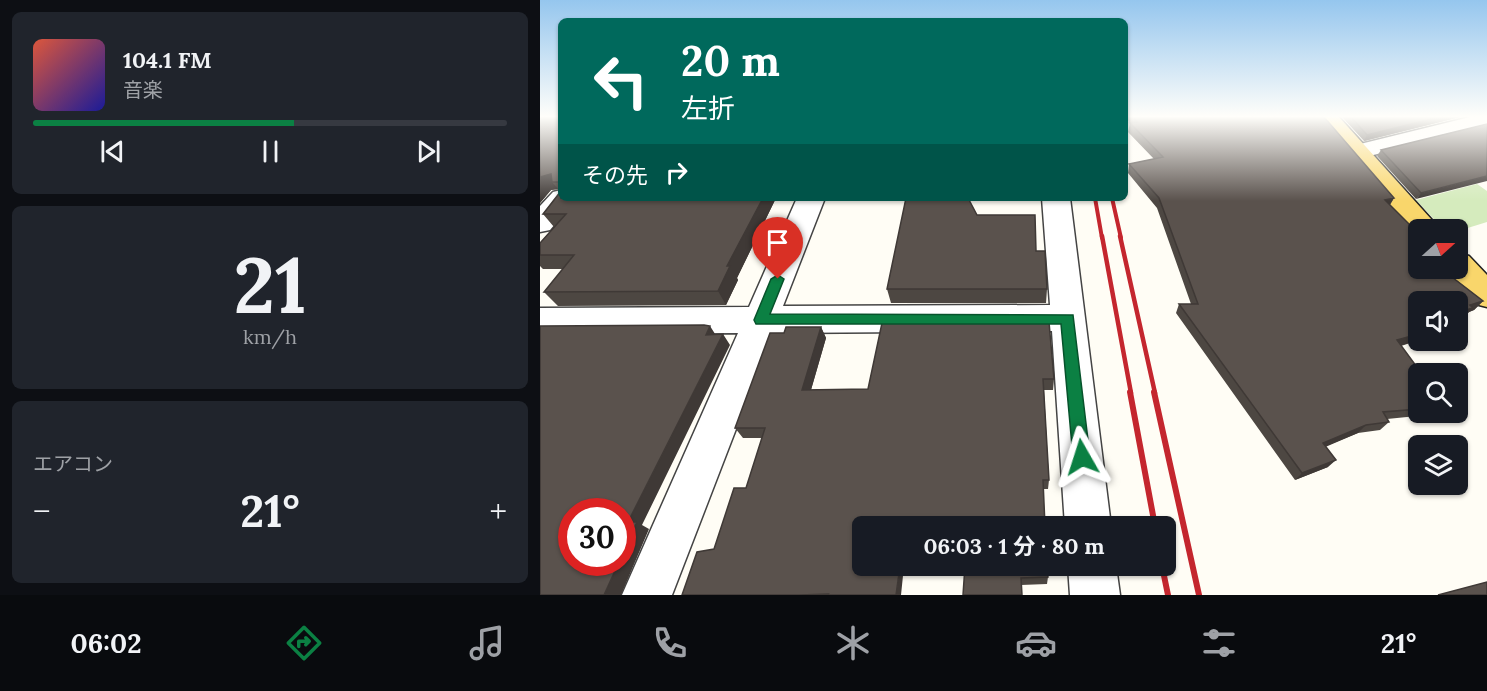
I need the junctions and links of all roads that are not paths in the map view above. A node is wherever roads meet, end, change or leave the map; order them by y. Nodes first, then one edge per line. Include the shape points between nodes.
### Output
1 (1351, 145) edge
2 (1386, 145) edge
3 (1357, 152) junction
4 (560, 201) edge
5 (810, 201) edge
6 (1056, 201) edge
7 (1417, 219) edge
8 (540, 223) edge
9 (1468, 275) edge
10 (1487, 295) edge
11 (1068, 318) junction
12 (761, 320) junction
13 (540, 321) edge
14 (1087, 516) edge
15 (1093, 576) edge
16 (647, 595) edge
17 (1095, 595) edge

1 - 3 main road
2 - 3 street
3 - 7 main road
4 - 8 street
5 - 12 street
6 - 11 street
9 - 10 main road
11 - 12 street
11 - 14 street
12 - 13 street
12 - 16 street
15 - 17 street

